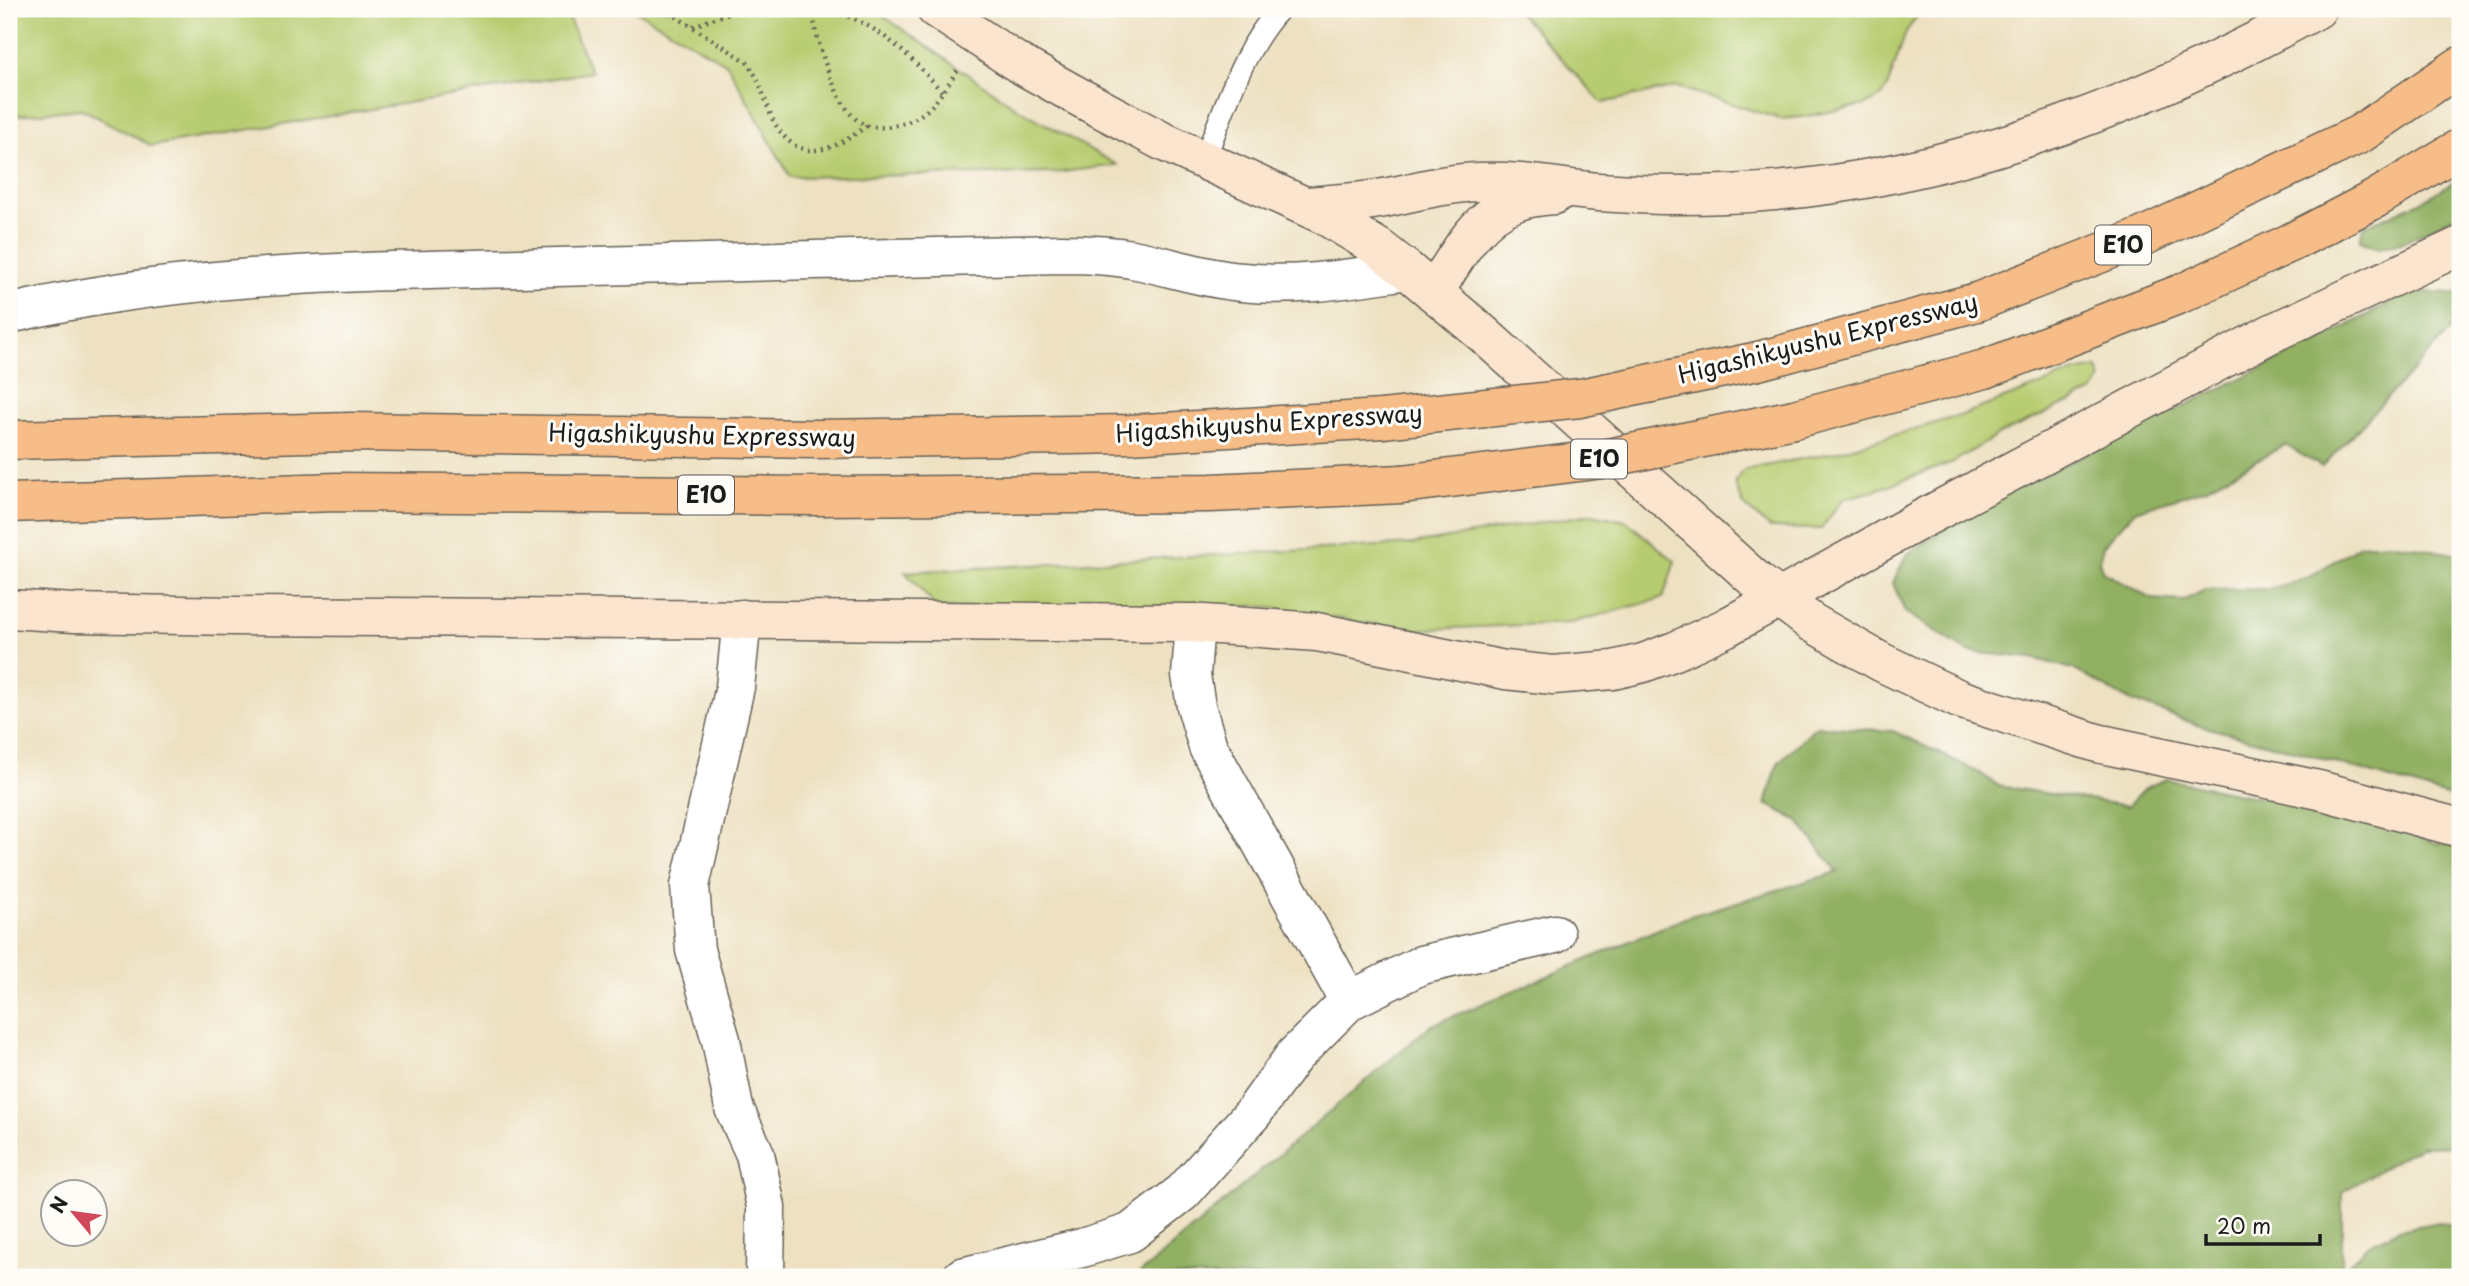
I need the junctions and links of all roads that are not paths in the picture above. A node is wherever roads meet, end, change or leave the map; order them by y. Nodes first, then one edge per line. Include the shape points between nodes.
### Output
1 (936, 9) edge
2 (1280, 9) edge
3 (2317, 9) edge
4 (2460, 66) edge
5 (2460, 148) edge
6 (1204, 160) junction
7 (1598, 192) junction
8 (1305, 206) junction
9 (2460, 246) edge
10 (1421, 281) junction
11 (9, 314) edge
12 (9, 440) edge
13 (9, 503) edge
14 (1780, 599) junction
15 (9, 609) edge
16 (742, 619) junction
17 (1195, 623) junction
18 (2460, 828) edge
19 (1556, 934) dead end
20 (1349, 1001) junction
21 (765, 1277) edge
22 (962, 1277) edge

1 - 6 street via 1052,82
2 - 6 lane via 1246,60
3 - 7 street via 2131,98 1999,146 1940,162 1852,181 1743,193
4 - 12 highway, Higashikyushu Expressway / E10, bridge via 2360,134 2142,237 1977,302 1759,361 1580,398 1382,419 1130,434 830,439 351,432
5 - 13 highway, E10, bridge via 2290,243 2180,294 1986,369 1794,419 1603,459 1402,484 1211,493 336,492
6 - 8 street
7 - 8 street via 1475,182 1381,199
7 - 10 street via 1518,201 1495,213 1460,251
8 - 10 street via 1347,228
9 - 14 street via 2270,334
10 - 11 street via 1239,282 1136,259 1062,254 310,274 184,284
10 - 14 street
14 - 17 street via 1675,652 1584,674 1505,670 1317,632
14 - 18 street via 1881,662 1981,707 2097,743 2319,790
15 - 16 street via 220,616
16 - 17 street
16 - 21 street via 735,687 690,886 695,950 721,1040 734,1108 755,1154 766,1207
17 - 20 street via 1191,674 1208,747
19 - 20 street via 1421,965
20 - 22 street via 1294,1056 1253,1113 1183,1192 1130,1233

